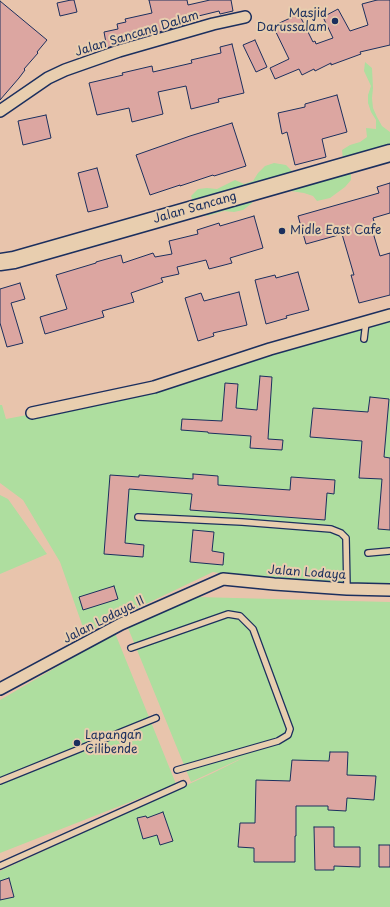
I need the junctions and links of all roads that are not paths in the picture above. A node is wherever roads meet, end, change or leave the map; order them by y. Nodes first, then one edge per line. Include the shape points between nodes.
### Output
1 (245, 17) dead end
2 (0, 111) edge
3 (390, 153) edge
4 (0, 262) edge
5 (390, 315) edge
6 (366, 321) junction
7 (364, 339) dead end
8 (32, 413) dead end
9 (138, 517) dead end
10 (390, 552) edge
11 (368, 553) dead end
12 (223, 579) joint
13 (346, 589) junction
14 (390, 590) edge
15 (130, 648) dead end
16 (0, 689) edge
17 (156, 718) dead end
18 (177, 770) dead end
19 (0, 781) edge
20 (183, 784) dead end
21 (0, 866) edge

1 - 2 street, Jalan Sancang Dalam via 92,60 48,78
3 - 4 street, Jalan Sancang
5 - 6 street
6 - 7 lane
6 - 8 street via 154,387
9 - 13 lane via 331,529 346,538
10 - 11 lane
12 - 13 street, Jalan Lodaya
12 - 16 street, Jalan Lodaya II via 121,624
13 - 14 street, Jalan Lodaya
15 - 18 lane via 228,614 240,616 253,629 290,729 288,735 278,741
17 - 19 lane
20 - 21 lane

